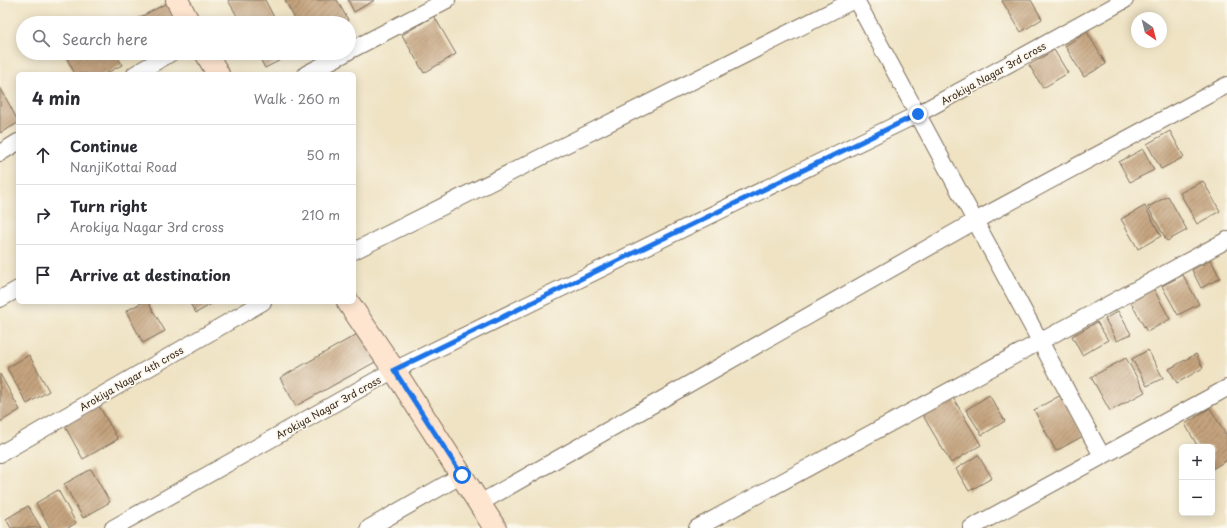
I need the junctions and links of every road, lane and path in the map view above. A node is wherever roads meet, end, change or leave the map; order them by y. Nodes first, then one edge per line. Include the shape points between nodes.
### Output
1 (177, 0) edge
2 (855, 0) edge
3 (1125, 0) edge
4 (441, 1) edge
5 (185, 16) edge
6 (356, 47) edge
7 (159, 60) edge
8 (210, 60) edge
9 (333, 60) edge
10 (138, 72) edge
11 (217, 72) edge
12 (310, 72) edge
13 (1227, 85) edge
14 (918, 114) junction
15 (16, 143) edge
16 (0, 153) edge
17 (975, 221) junction
18 (1227, 240) edge
19 (356, 250) edge
20 (16, 290) edge
21 (0, 300) edge
22 (260, 304) edge
23 (349, 304) edge
24 (1040, 342) junction
25 (394, 370) junction
26 (1227, 388) edge
27 (0, 454) edge
28 (1102, 456) junction
29 (462, 475) junction
30 (480, 503) junction
31 (113, 528) edge
32 (369, 528) edge
33 (495, 528) edge
34 (697, 528) edge
35 (971, 528) edge

1 - 5 main road
2 - 14 street
2 - 19 street
3 - 14 street, Arokiya Nagar 3rd cross
4 - 6 street
7 - 10 street
8 - 11 main road
9 - 12 street
13 - 17 street
14 - 17 street
14 - 25 street, Arokiya Nagar 3rd cross
15 - 16 street
17 - 24 street
17 - 30 street
18 - 24 street
20 - 21 street
22 - 27 street, Arokiya Nagar 4th cross
23 - 25 main road
24 - 28 street
24 - 34 street
25 - 29 main road
25 - 31 street, Arokiya Nagar 3rd cross
26 - 28 street
28 - 35 street
29 - 30 main road
29 - 32 street
30 - 33 main road

